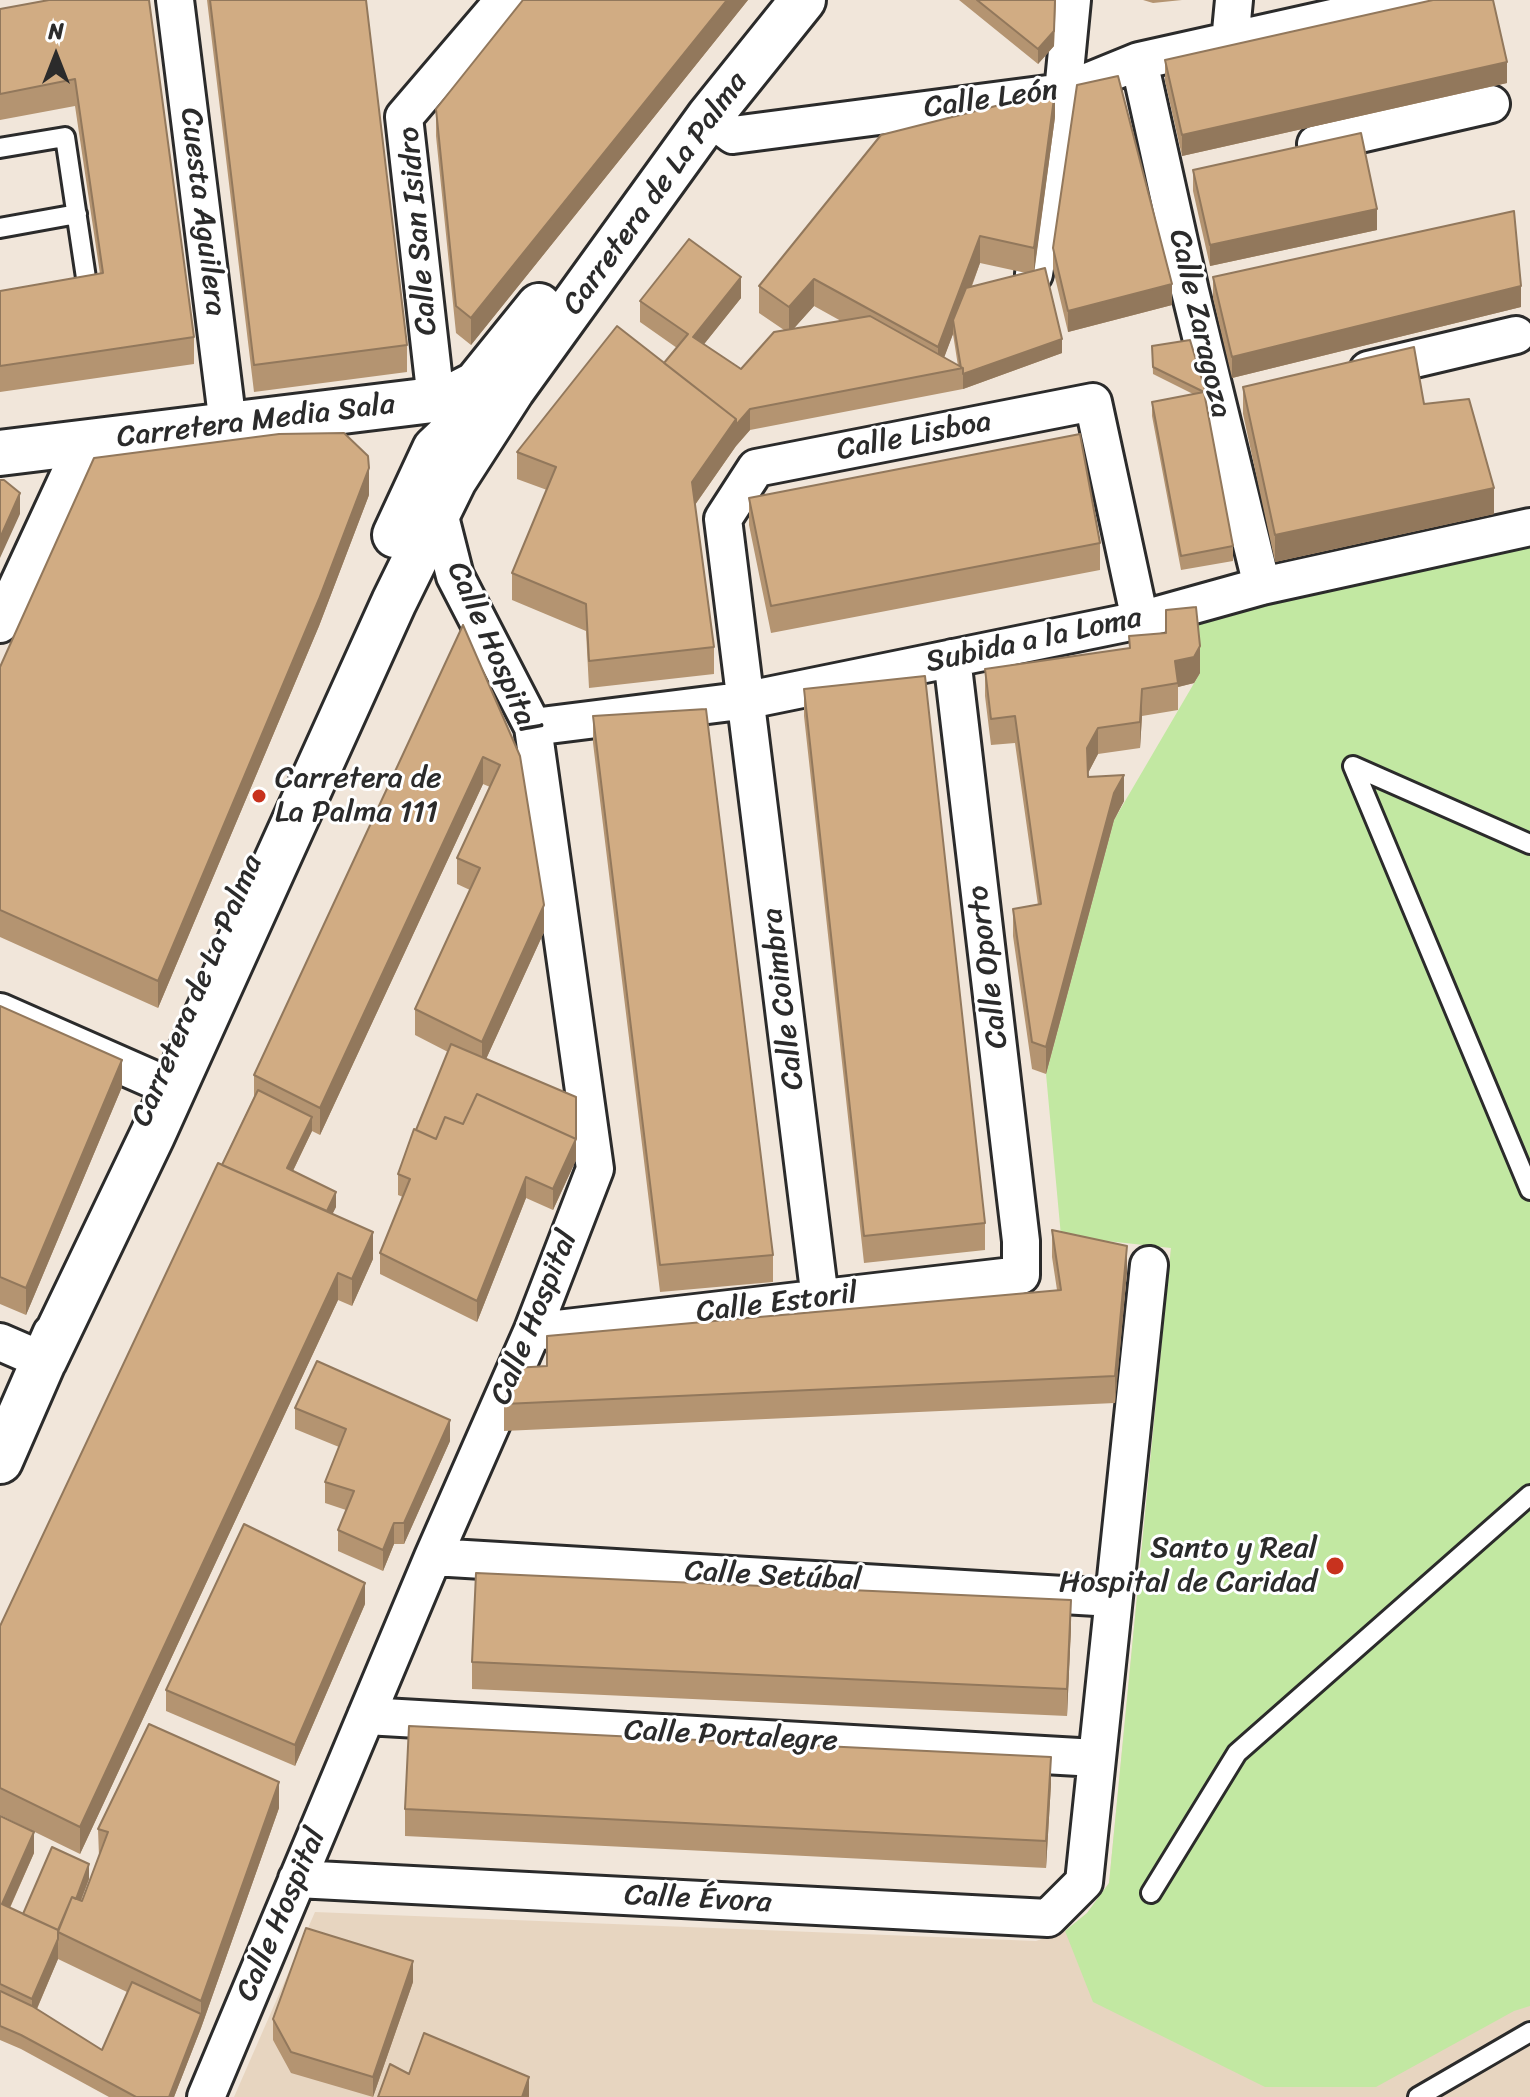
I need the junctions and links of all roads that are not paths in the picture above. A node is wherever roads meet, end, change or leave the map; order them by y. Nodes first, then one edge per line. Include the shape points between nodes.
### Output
1 (175, 0) edge
2 (504, 0) edge
3 (803, 0) edge
4 (1072, 0) edge
5 (1234, 0) edge
6 (1413, 0) edge
7 (1230, 42) junction
8 (1139, 61) junction
9 (1063, 92) junction
10 (1491, 104) dead end
11 (709, 117) junction
12 (0, 148) edge
13 (1290, 150) edge
14 (77, 214) junction
15 (0, 228) edge
16 (1034, 274) edge
17 (74, 300) edge
18 (1516, 335) dead end
19 (1338, 378) edge
20 (512, 390) junction
21 (333, 413) junction
22 (443, 417) junction
23 (228, 425) junction
24 (84, 443) junction
25 (0, 453) edge
26 (423, 507) junction
27 (1530, 527) edge
28 (1262, 586) junction
29 (1140, 620) junction
30 (0, 624) edge
31 (952, 658) junction
32 (748, 700) junction
33 (533, 727) junction
34 (1530, 844) edge
35 (239, 944) junction
36 (0, 1012) edge
37 (159, 1082) junction
38 (141, 1160) junction
39 (1530, 1190) edge
40 (1149, 1265) dead end
41 (1021, 1275) joint
42 (820, 1299) junction
43 (532, 1332) junction
44 (0, 1342) edge
45 (44, 1361) junction
46 (0, 1461) edge
47 (1530, 1495) edge
48 (433, 1557) junction
49 (1113, 1598) junction
50 (366, 1716) junction
51 (1096, 1758) junction
52 (297, 1879) junction
53 (1151, 1893) dead end
54 (1530, 2032) edge
55 (206, 2097) edge
56 (1418, 2097) edge

1 - 23 street, Cuesta Aguilera
2 - 22 street, Calle San Isidro via 404,117
3 - 11 main road, Carretera de La Palma
4 - 9 street
5 - 7 street
6 - 7 street, Calle León
7 - 8 street, Calle León
8 - 9 street, Calle León
8 - 28 street, Calle Zaragoza via 1181,175 1234,402
9 - 11 street, Calle León via 733,135
9 - 16 street
10 - 13 street
11 - 20 main road, Carretera de La Palma
11 - 22 main road
12 - 14 lane via 65,137
14 - 15 lane
14 - 17 lane via 89,298
18 - 19 street
20 - 22 main road, Carretera Media Sala
20 - 26 main road, Carretera de La Palma
21 - 22 main road, Carretera Media Sala
21 - 23 main road, Carretera Media Sala
21 - 26 main road via 362,414 399,437 412,462
22 - 26 main road, Carretera de La Palma via 427,461
22 - 35 main road via 445,458 248,902
23 - 24 main road, Carretera Media Sala
24 - 25 main road, Carretera Media Sala
24 - 30 street
26 - 33 street, Calle Hospital
26 - 35 main road, Carretera de La Palma
26 - 37 main road, Carretera de La Palma
27 - 28 street, Subida a la Loma
28 - 29 street, Subida a la Loma
29 - 31 street, Subida a la Loma
29 - 32 street, Calle Lisboa via 1093,402 756,468 723,519
31 - 32 street, Subida a la Loma
31 - 41 street, Calle Oporto
32 - 33 street, Subida a la Loma
32 - 42 street, Calle Coimbra
33 - 43 street, Calle Hospital via 595,1169
34 - 39 lane via 1353,766
35 - 38 main road, Carretera de La Palma
36 - 37 street
37 - 38 main road via 163,1095
37 - 45 main road, Carretera de La Palma
38 - 45 main road, Carretera de La Palma
40 - 49 street
41 - 42 street, Calle Estoril
42 - 43 street, Calle Estoril
43 - 48 street, Calle Hospital
44 - 45 street
45 - 46 main road, Carretera de La Palma
47 - 53 lane via 1237,1753
48 - 49 street, Calle Setúbal
48 - 50 street, Calle Hospital
49 - 51 street
50 - 51 street, Calle Portalegre
50 - 52 street, Calle Hospital
51 - 52 street, Calle Évora via 1084,1882 1048,1918
52 - 55 street, Calle Hospital
54 - 56 lane

